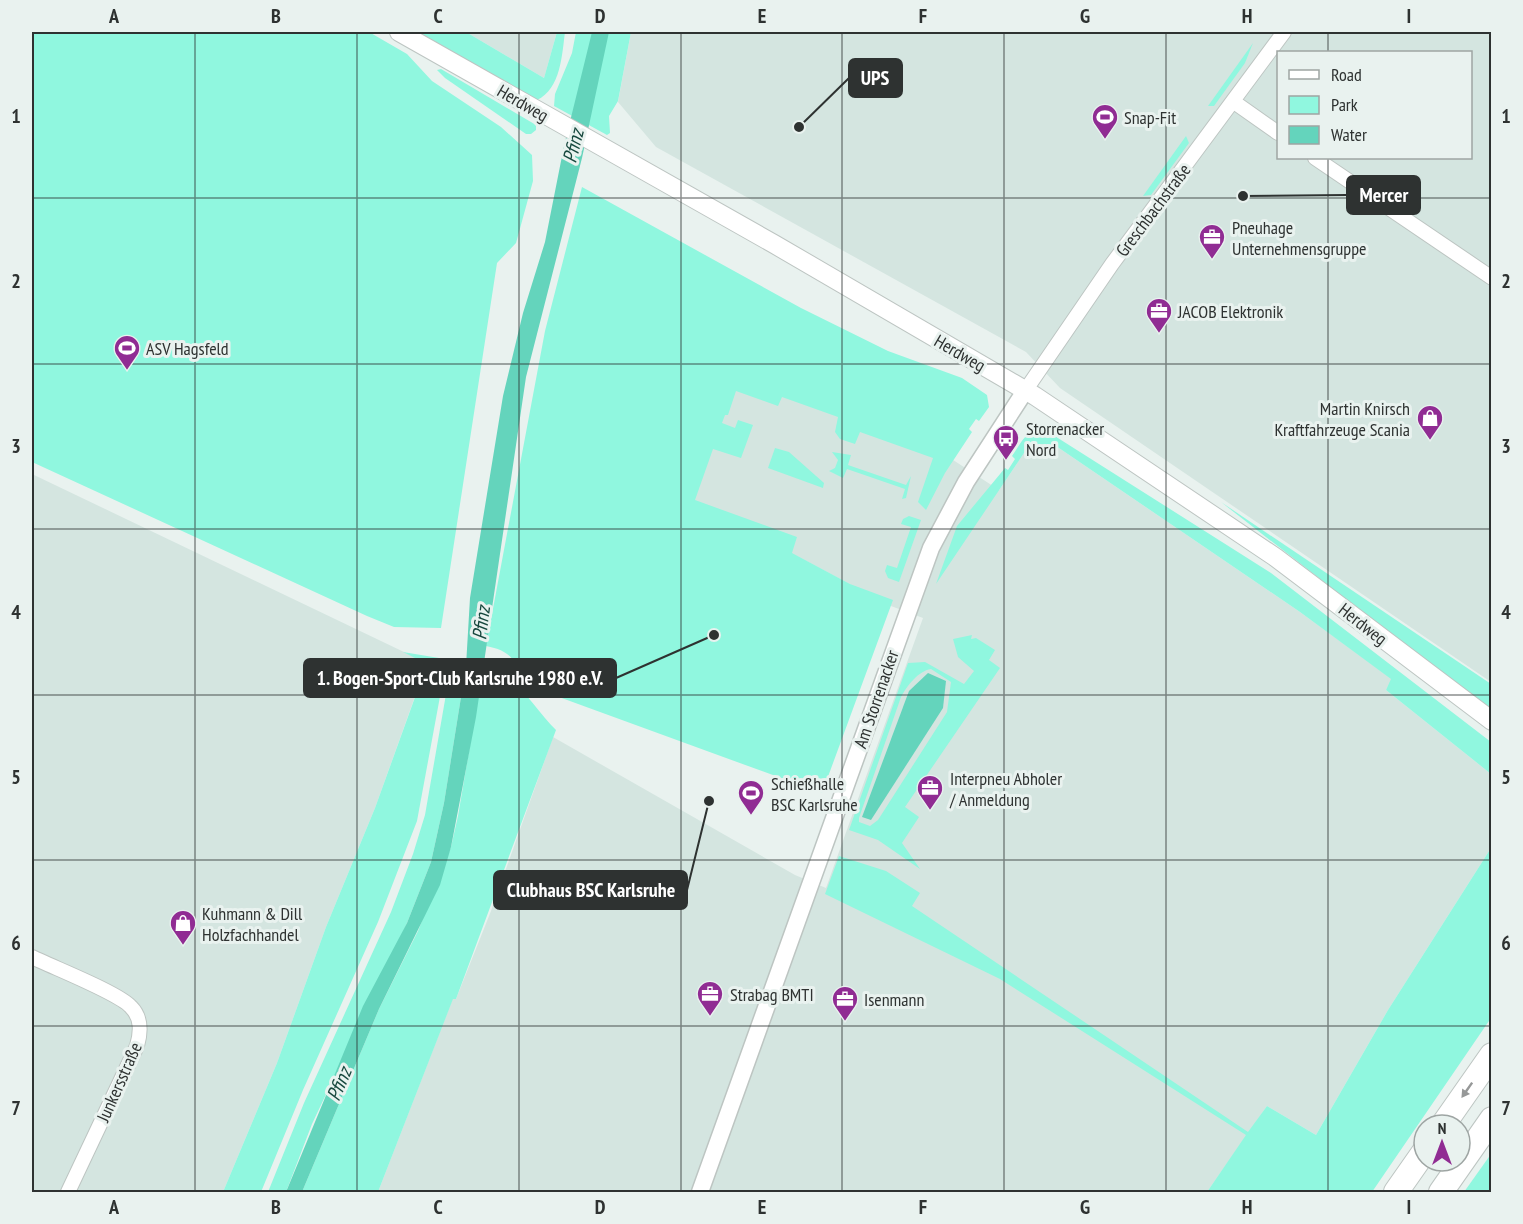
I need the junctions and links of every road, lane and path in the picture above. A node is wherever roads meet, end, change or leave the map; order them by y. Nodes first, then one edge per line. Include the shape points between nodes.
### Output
1 (399, 32) edge
2 (1284, 32) edge
3 (1233, 102) junction
4 (1277, 132) edge
5 (1316, 159) edge
6 (1491, 278) edge
7 (1025, 391) junction
8 (1491, 722) edge
9 (32, 957) edge
10 (1491, 1054) edge
11 (1451, 1113) edge
12 (1491, 1119) edge
13 (1412, 1169) edge
14 (68, 1192) edge
15 (700, 1192) edge
16 (1396, 1192) edge
17 (1441, 1192) edge

1 - 7 main road, Herdweg
2 - 3 street, Greschbachstraße
3 - 4 street
3 - 7 street, Greschbachstraße via 1112,264
5 - 6 street
7 - 8 main road, Herdweg via 1275,557
7 - 15 street, Am Storrenacker via 966,482 931,548
9 - 14 street, Junkersstraße via 122,1000 135,1012 141,1032
10 -> 11 highway
12 - 17 highway
13 - 16 highway

